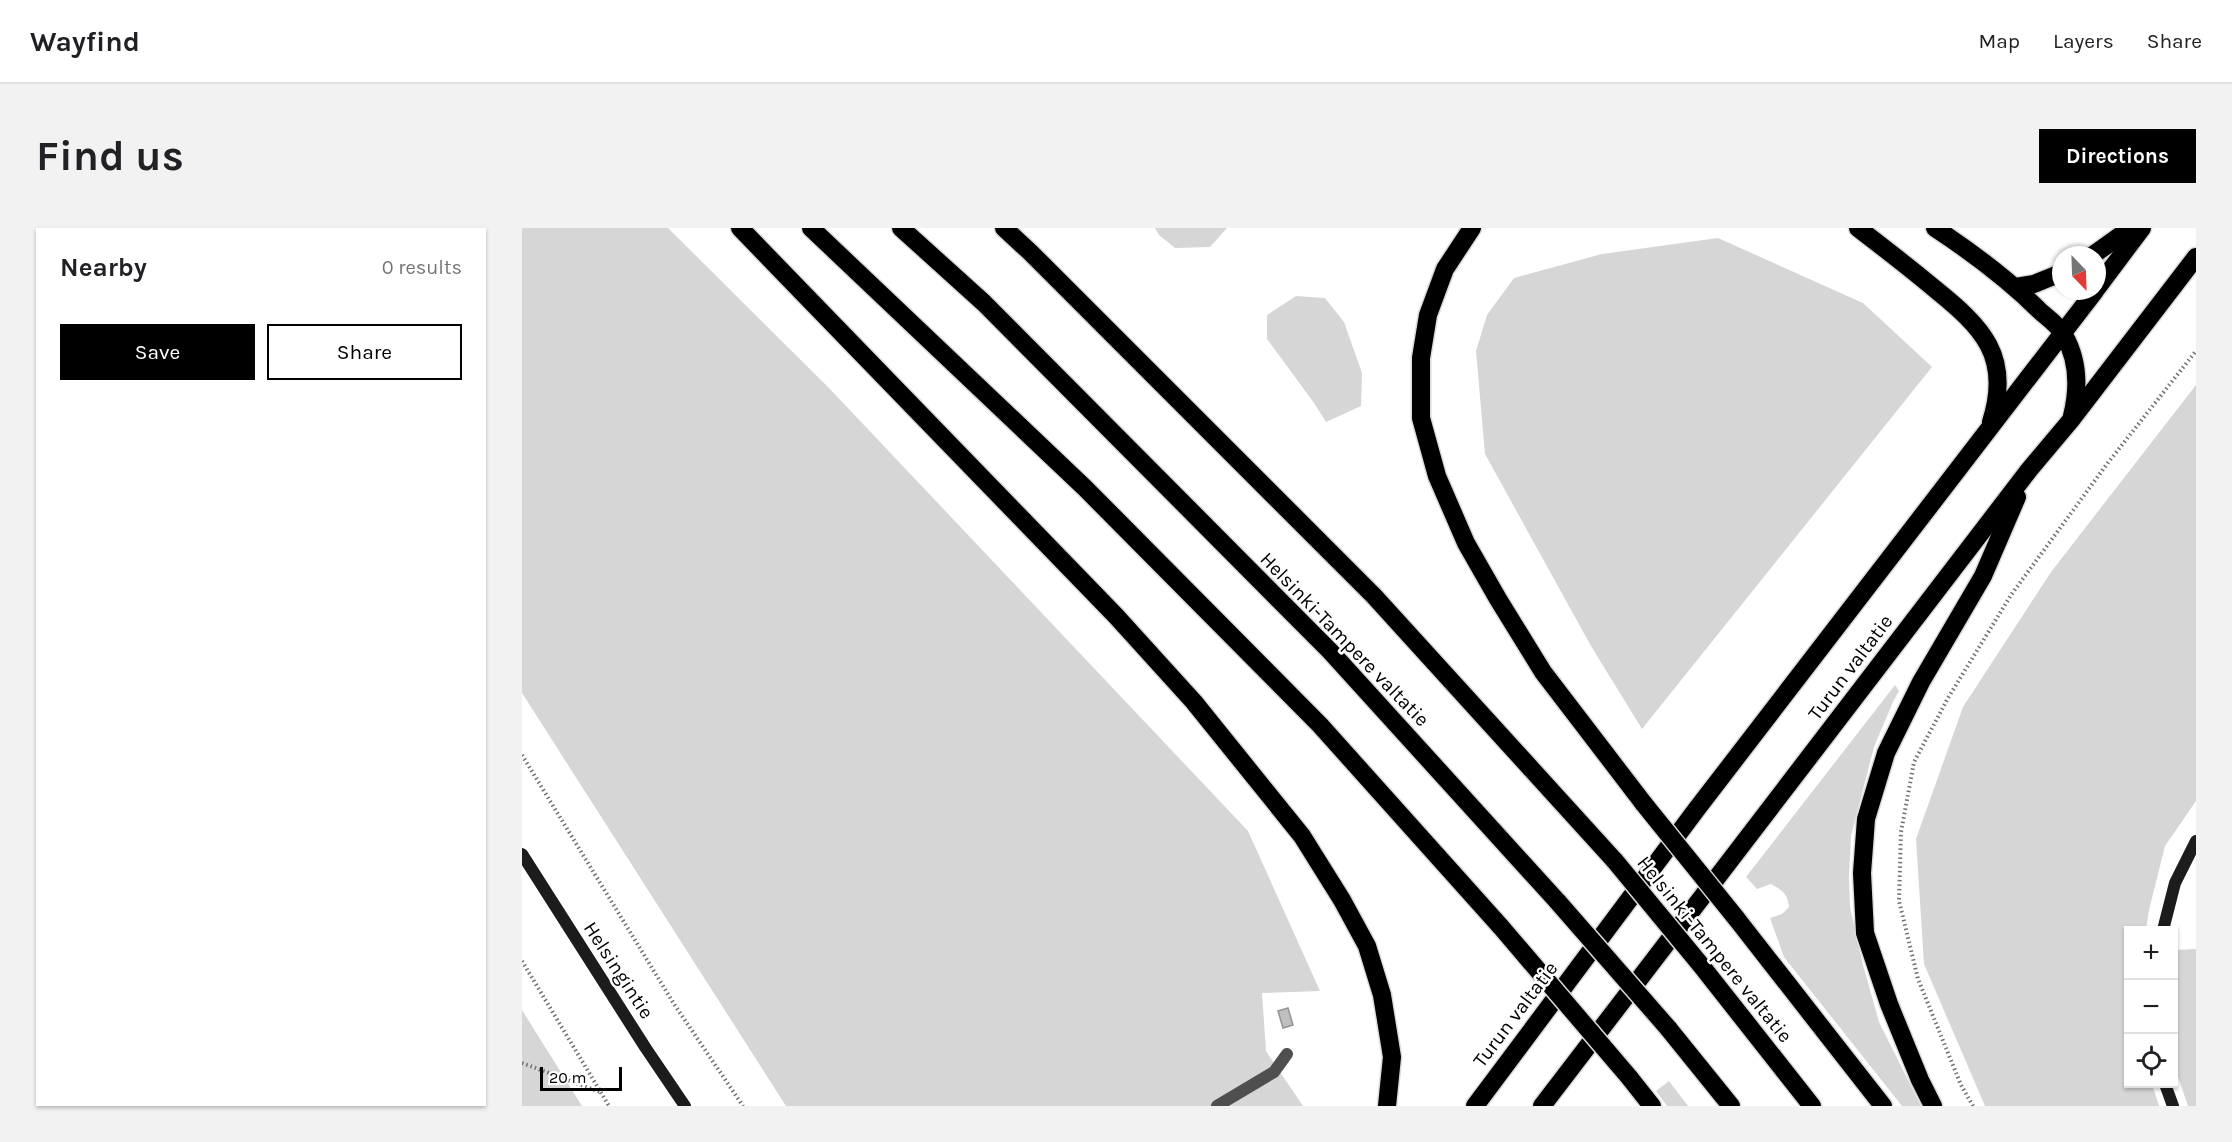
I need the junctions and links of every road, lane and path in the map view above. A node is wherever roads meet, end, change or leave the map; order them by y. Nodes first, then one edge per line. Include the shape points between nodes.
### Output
1 (740, 228) edge
2 (811, 228) edge
3 (901, 228) edge
4 (1004, 228) edge
5 (1472, 228) edge
6 (1858, 228) edge
7 (1935, 228) edge
8 (2131, 228) edge
9 (2142, 228) edge
10 (2106, 246) edge
11 (2196, 257) edge
12 (2052, 277) edge
13 (2106, 277) edge
14 (2016, 287) junction
15 (2089, 300) edge
16 (2064, 333) junction
17 (2196, 351) edge
18 (2071, 420) junction
19 (1989, 431) junction
20 (2029, 470) junction
21 (522, 755) edge
22 (2196, 842) edge
23 (522, 854) edge
24 (2164, 926) edge
25 (522, 961) edge
26 (1287, 1054) dead end
27 (522, 1063) edge
28 (2167, 1088) edge
29 (601, 1092) junction
30 (609, 1106) edge
31 (685, 1106) edge
32 (743, 1106) edge
33 (1216, 1106) edge
34 (1386, 1106) edge
35 (1475, 1106) edge
36 (1542, 1106) edge
37 (1652, 1106) edge
38 (1731, 1106) edge
39 (1812, 1106) edge
40 (1883, 1106) edge
41 (1933, 1106) edge
42 (1973, 1106) edge
43 (2173, 1106) edge

1 - 34 highway via 1116,616 1194,702 1302,836 1366,946 1382,995 1392,1058
2 - 37 highway, bridge via 1084,488 1320,725
3 - 38 highway, Helsinki-Tampere valtatie, bridge via 984,303 1330,651 1558,902
4 - 39 highway, Helsinki-Tampere valtatie, bridge via 1374,597 1614,861
5 - 40 highway, bridge via 1445,269 1428,315 1421,358 1421,418 1437,476 1466,543 1543,672
6 - 19 highway via 1967,315 1984,335 1998,374
7 - 14 highway
8 - 10 highway
9 - 13 highway, Turun valtatie
11 - 18 highway, Turun valtatie
12 - 14 highway
14 - 16 highway
15 - 16 highway, Turun valtatie
16 - 18 highway via 2078,377
16 - 19 highway, Turun valtatie
17 - 42 path via 2011,595 1914,762 1901,832 1899,901 1918,979
18 - 20 highway, Turun valtatie
19 - 35 highway, Turun valtatie via 1696,810
20 - 36 highway, Turun valtatie
20 - 41 highway via 1983,576 1921,682 1886,753 1866,819 1862,873 1865,933 1889,1004
21 - 32 path via 674,1004
22 - 24 main road via 2175,883
23 - 31 main road, Helsingintie
25 - 29 path
26 - 33 lane via 1274,1072
27 - 29 path
28 - 43 main road
29 - 30 path

